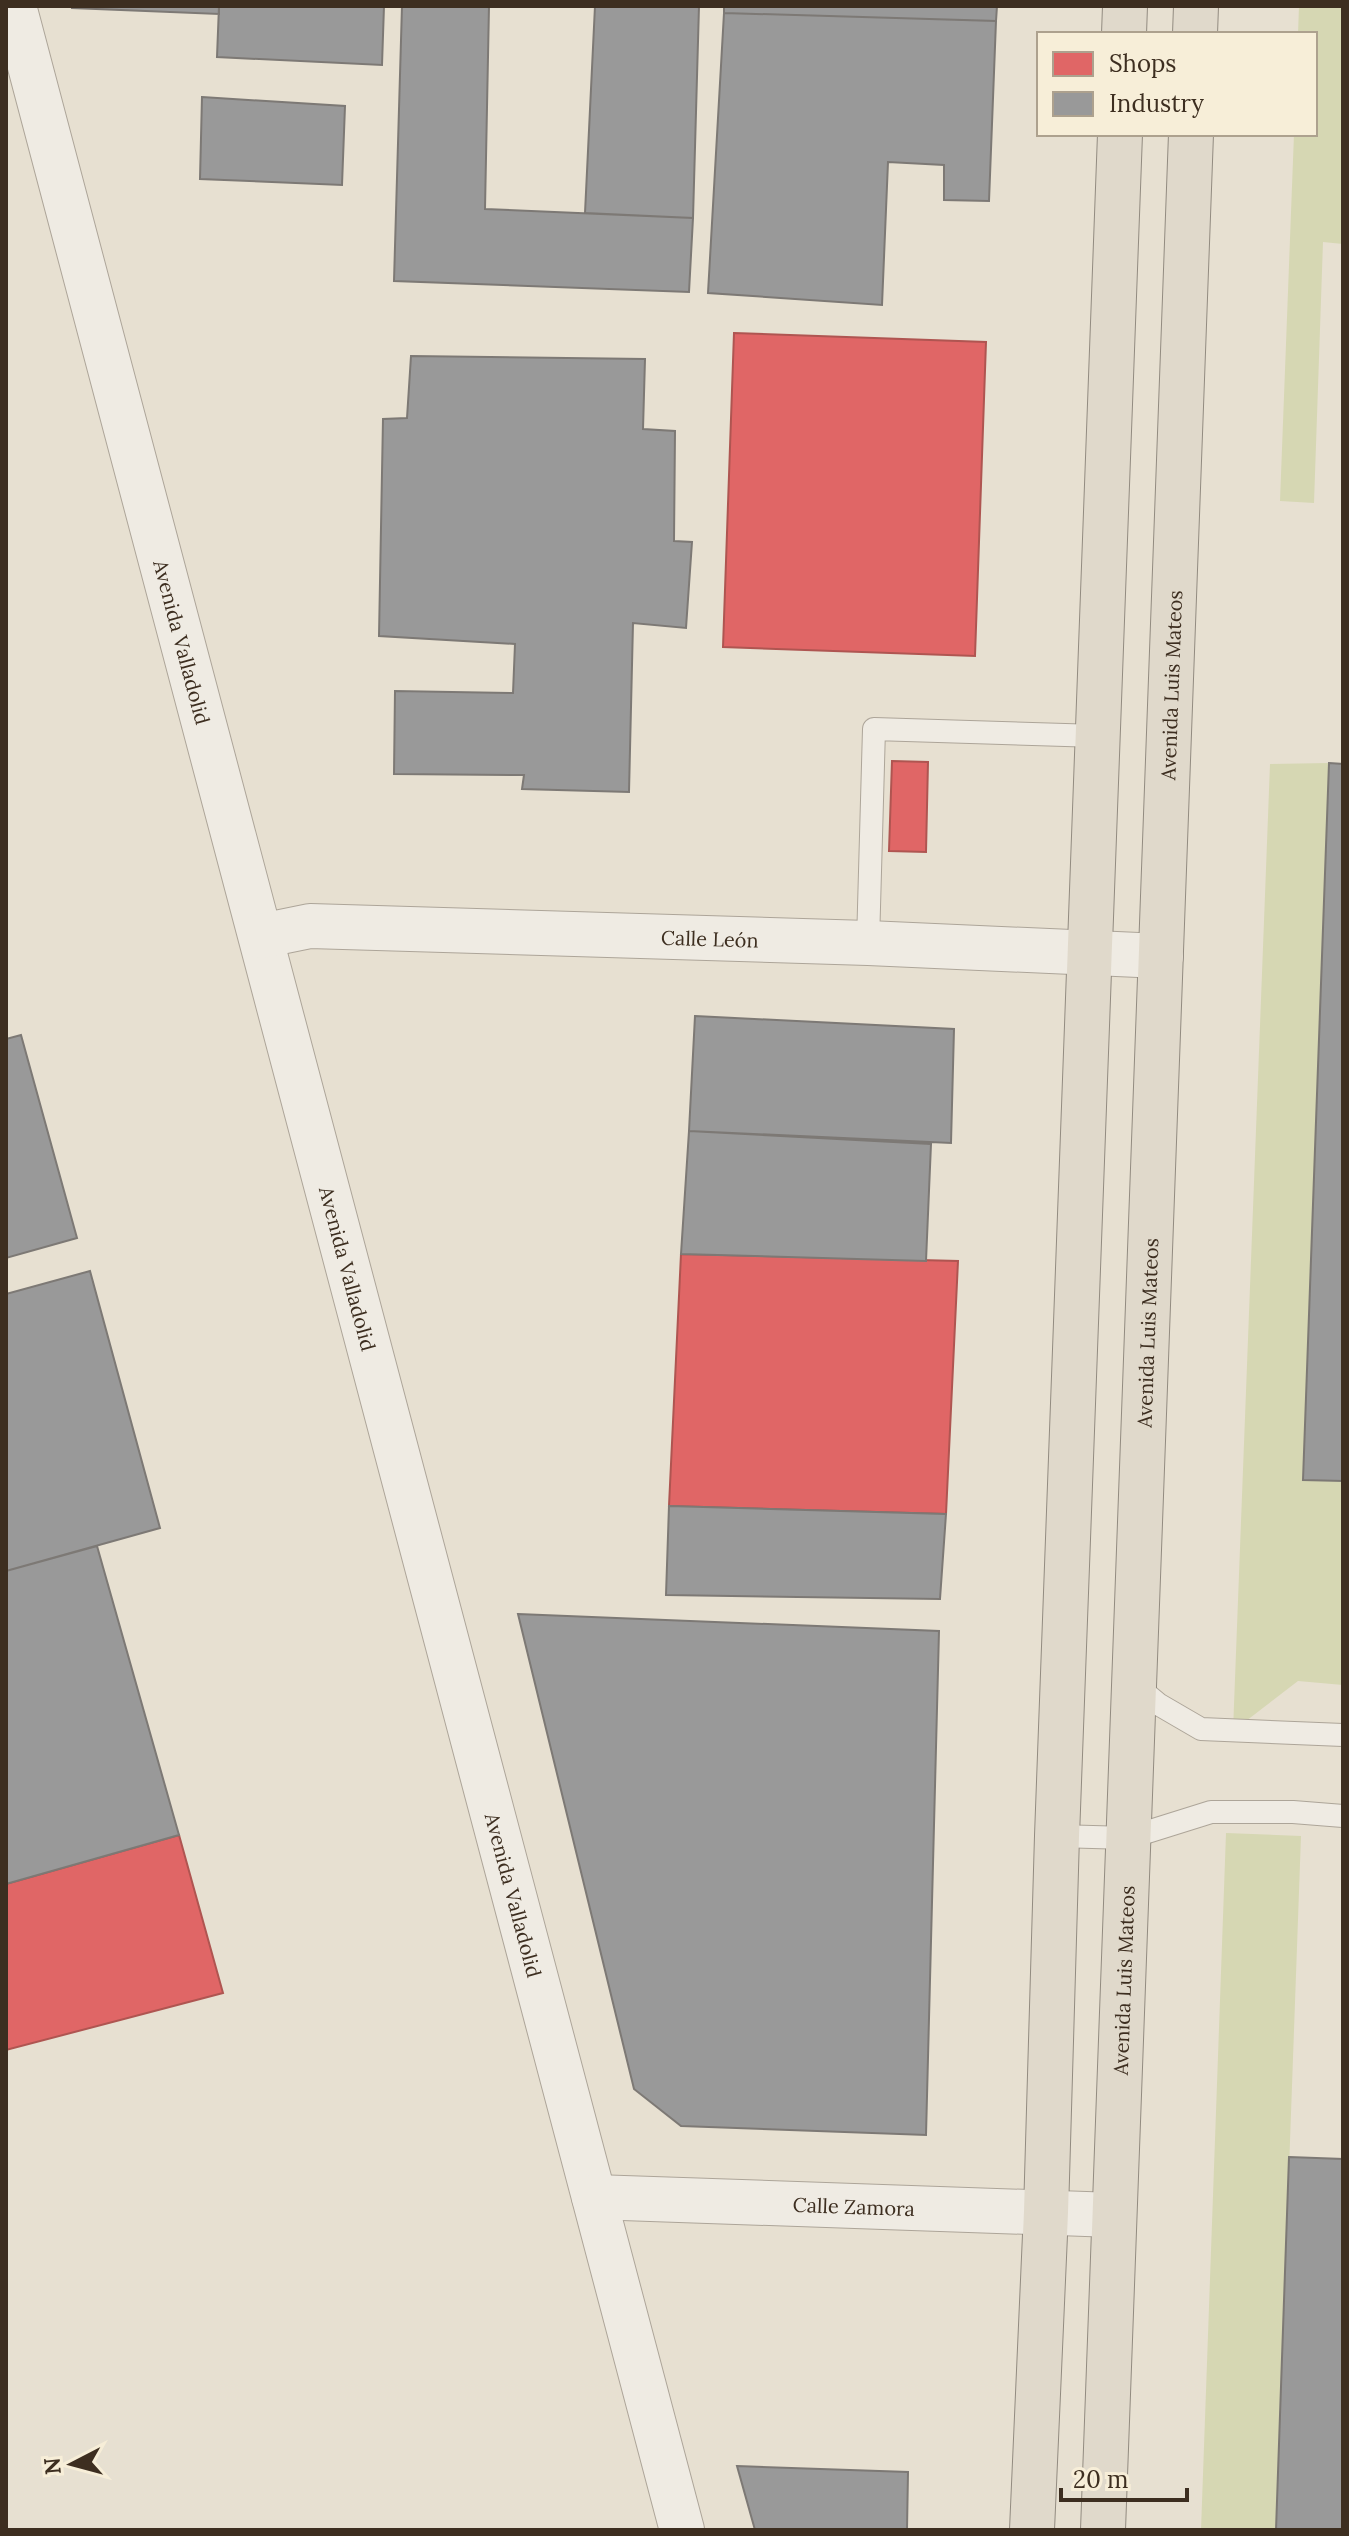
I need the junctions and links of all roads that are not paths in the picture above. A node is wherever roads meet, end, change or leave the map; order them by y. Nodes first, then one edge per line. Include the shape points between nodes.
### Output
1 (14, 6) edge
2 (1125, 6) edge
3 (1196, 6) edge
4 (1124, 32) edge
5 (1195, 32) edge
6 (17, 65) edge
7 (1120, 136) edge
8 (1191, 136) edge
9 (1098, 736) junction
10 (261, 936) junction
11 (868, 943) junction
12 (1091, 953) junction
13 (1161, 956) junction
14 (1132, 1683) junction
15 (1343, 1735) edge
16 (1343, 1816) edge
17 (1057, 1836) junction
18 (1128, 1838) junction
19 (594, 2197) junction
20 (1046, 2212) junction
21 (1114, 2215) junction
22 (682, 2530) edge
23 (1032, 2530) edge
24 (1103, 2530) edge

1 - 6 street, Avenida Valladolid
2 - 4 highway
3 - 5 highway
6 - 10 street, Avenida Valladolid
7 - 9 highway
8 - 13 highway, Avenida Luis Mateos
9 - 11 lane via 874,729
9 - 12 highway
10 - 11 street, Calle León via 310,926
10 - 19 street, Avenida Valladolid
11 - 12 street, Calle León
12 - 13 street, Calle León
12 - 17 highway
13 - 14 highway, Avenida Luis Mateos
14 - 15 lane via 1201,1729
14 - 18 highway, Avenida Luis Mateos
16 - 18 lane via 1211,1812
17 - 18 lane
17 - 20 highway
18 - 21 highway, Avenida Luis Mateos
19 - 20 street, Calle Zamora
19 - 22 street, Avenida Valladolid
20 - 21 street, Calle Zamora
20 - 23 highway
21 - 24 highway, Avenida Luis Mateos

